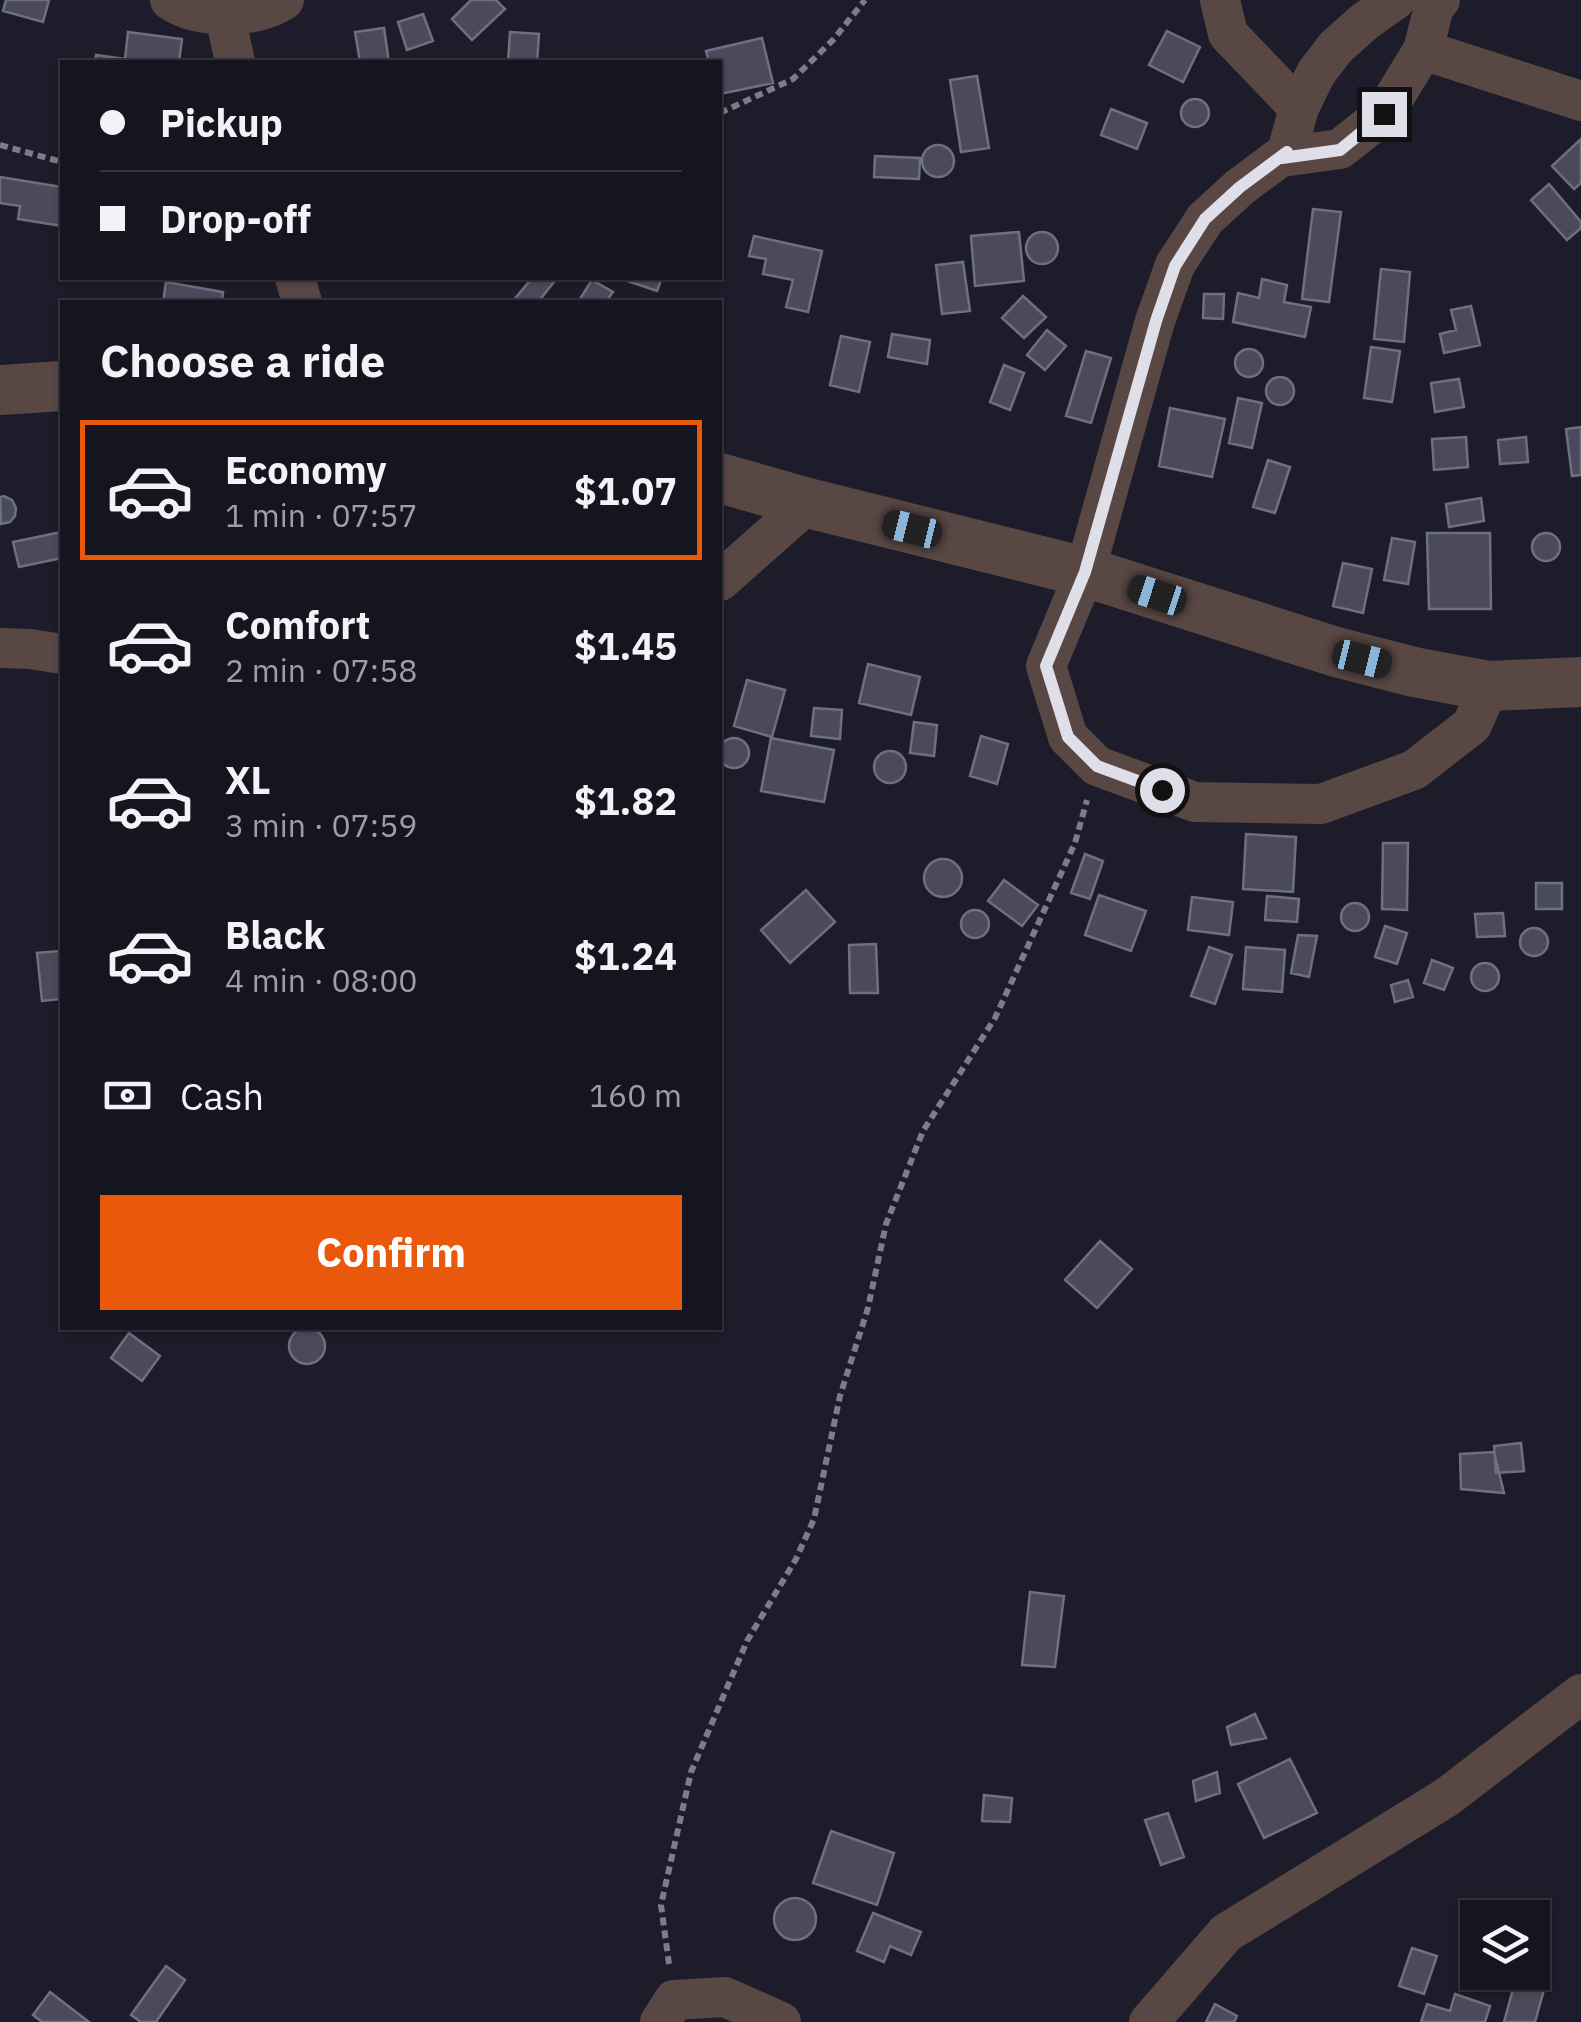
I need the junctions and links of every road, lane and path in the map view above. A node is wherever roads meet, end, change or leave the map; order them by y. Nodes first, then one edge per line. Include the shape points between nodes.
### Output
1 (170, 0) edge
2 (284, 0) edge
3 (865, 0) edge
4 (1220, 0) edge
5 (1395, 0) edge
6 (1440, 0) edge
7 (225, 16) junction
8 (1423, 50) junction
9 (234, 60) edge
10 (1581, 101) edge
11 (1299, 108) junction
12 (722, 112) edge
13 (0, 145) edge
14 (1287, 152) junction
15 (60, 161) edge
16 (60, 386) edge
17 (0, 390) edge
18 (722, 479) edge
19 (808, 503) junction
20 (1085, 572) junction
21 (722, 579) edge
22 (0, 648) edge
23 (60, 654) edge
24 (1581, 682) edge
25 (1488, 686) junction
26 (1097, 766) junction
27 (1581, 1694) edge
28 (667, 2011) edge
29 (781, 2022) edge
30 (1149, 2022) edge

1 - 7 street
2 - 7 street
3 - 12 path via 793,80
4 - 11 street via 1228,34
5 - 11 street via 1336,47
6 - 8 street
7 - 9 street
8 - 10 street
8 - 14 street via 1384,114 1340,150 1282,158
11 - 14 street
13 - 15 path
14 - 20 street via 1205,219 1175,266
16 - 17 street
18 - 19 street
19 - 20 street
19 - 21 street
20 - 25 street via 1336,652
20 - 26 street via 1046,666 1068,737
22 - 23 street
24 - 25 street
25 - 26 street via 1472,725 1414,770 1321,804 1195,802
26 - 28 path via 1076,843 995,1018 923,1131 886,1224 814,1519 747,1641 691,1772 661,1905
27 - 30 street via 1448,1797 1226,1933
28 - 29 street via 725,1996

